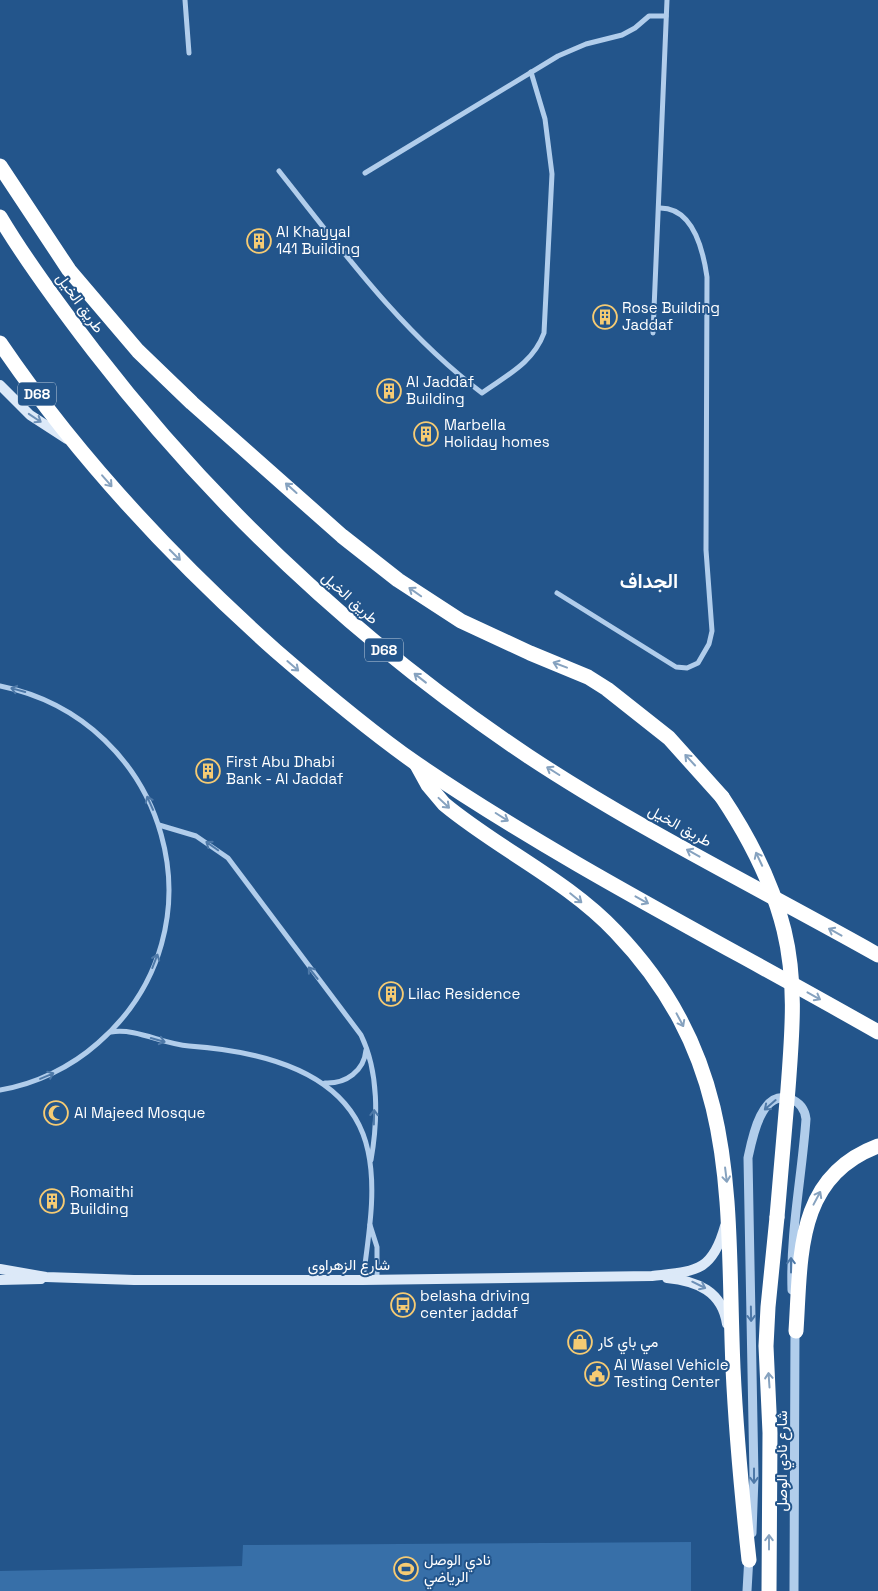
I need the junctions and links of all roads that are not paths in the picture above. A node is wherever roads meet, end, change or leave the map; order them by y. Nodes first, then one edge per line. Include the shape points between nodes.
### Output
1 (185, 0) edge
2 (667, 0) edge
3 (666, 16) junction
4 (189, 53) dead end
5 (531, 72) junction
6 (0, 166) edge
7 (279, 172) dead end
8 (365, 174) dead end
9 (659, 208) junction
10 (0, 217) edge
11 (653, 333) dead end
12 (0, 344) edge
13 (0, 385) edge
14 (75, 445) junction
15 (557, 593) dead end
16 (0, 686) edge
17 (416, 764) junction
18 (159, 825) junction
19 (878, 955) edge
20 (110, 1032) junction
21 (878, 1032) edge
22 (366, 1046) junction
23 (325, 1083) junction
24 (0, 1090) edge
25 (878, 1146) edge
26 (370, 1165) junction
27 (729, 1198) junction
28 (370, 1224) junction
29 (0, 1269) edge
30 (652, 1276) junction
31 (46, 1277) junction
32 (0, 1280) edge
33 (363, 1280) junction
34 (377, 1280) junction
35 (796, 1331) junction
36 (733, 1370) junction
37 (749, 1560) junction
38 (748, 1591) edge
39 (768, 1591) edge
40 (794, 1591) edge

1 - 4 street
2 - 3 street
3 - 5 street via 649,16 629,32 572,49
3 - 9 street
5 - 7 street via 545,118 552,174 544,333 526,362 482,393 387,303
5 - 8 street
39 -> 6 highway, bridge via 770,1415 766,1346 793,1032 790,965 784,932 766,875 753,848 722,797 668,738 607,689 588,677 461,621 398,580 342,536 185,396 132,344 69,270
9 - 11 street
9 - 15 street via 672,209 687,220 702,251 707,277 706,550 712,621 709,644 693,666 676,667
19 -> 10 highway, طريق الخيل / D68 via 605,805 455,706 362,633 270,549 193,470 132,400 68,317
12 - 14 highway, D68
13 -> 14 main road via 30,415
14 -> 17 highway, D68 via 141,520 227,607 319,689
18 -> 16 street via 136,776 102,736 62,708 30,693
17 -> 21 highway, D68 via 573,862
17 -> 27 highway via 435,795 453,811 560,886 609,925 660,986 688,1033 707,1081 719,1127
20 -> 18 street via 141,992 163,939 169,882
22 -> 18 street via 354,1025 228,858 196,836
20 -> 23 street via 126,1031 170,1043 250,1054
24 -> 20 street via 59,1070
22 - 23 street via 364,1060 351,1077
26 -> 22 street via 374,1101
23 - 26 street via 345,1102 360,1125
35 -> 25 highway via 801,1254 815,1200 837,1170
26 - 28 street
27 - 30 main road, شارع الزهراوى via 723,1232 712,1257 690,1271
27 - 36 highway
28 - 33 street
28 - 34 street via 376,1247
29 - 31 main road, شارع الزهراوى
30 - 34 main road, شارع الزهراوى
30 -> 36 main road, شارع الزهراوى via 695,1282 716,1297 727,1321
31 - 32 main road, شارع الزهراوى
31 - 33 main road, شارع الزهراوى
33 - 34 main road, شارع الزهراوى
35 -> 37 street, شارع نادي الوصل via 791,1257 806,1119 798,1102 786,1098 774,1100 764,1109 748,1158 754,1477
35 - 40 street, شارع نادي الوصل
36 - 37 highway
37 - 38 street

